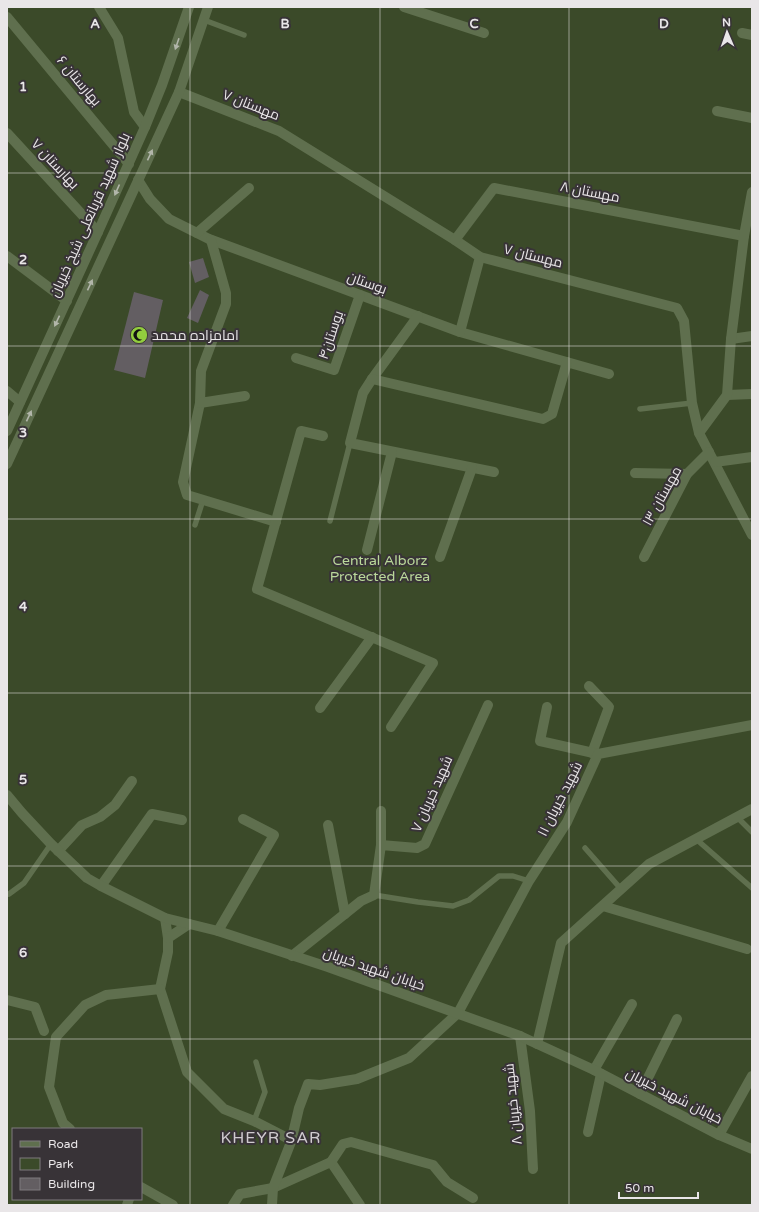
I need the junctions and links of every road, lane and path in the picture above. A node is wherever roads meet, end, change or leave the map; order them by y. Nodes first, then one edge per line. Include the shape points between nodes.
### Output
1 (98, 7) edge
2 (189, 7) edge
3 (208, 7) edge
4 (404, 7) edge
5 (7, 17) edge
6 (204, 20) junction
7 (484, 33) dead end
8 (244, 35) dead end
9 (179, 92) junction
10 (717, 111) dead end
11 (752, 118) edge
12 (145, 127) junction
13 (7, 133) edge
14 (129, 164) junction
15 (138, 180) junction
16 (250, 188) dead end
17 (752, 192) edge
18 (98, 232) junction
19 (197, 233) junction
20 (744, 236) junction
21 (211, 240) junction
22 (455, 240) junction
23 (7, 256) edge
24 (480, 257) junction
25 (360, 295) junction
26 (67, 301) junction
27 (80, 307) junction
28 (418, 316) junction
29 (460, 332) junction
30 (752, 336) edge
31 (731, 338) junction
32 (296, 358) dead end
33 (567, 362) junction
34 (609, 374) dead end
35 (372, 379) junction
36 (7, 391) edge
37 (752, 394) edge
38 (727, 395) junction
39 (245, 396) dead end
40 (20, 402) junction
41 (200, 403) junction
42 (692, 403) junction
43 (640, 409) dead end
44 (7, 431) edge
45 (700, 433) junction
46 (323, 436) dead end
47 (350, 443) junction
48 (392, 452) junction
49 (709, 452) junction
50 (752, 457) edge
51 (715, 462) junction
52 (7, 464) edge
53 (472, 468) junction
54 (494, 472) dead end
55 (635, 473) dead end
56 (687, 474) junction
57 (203, 500) junction
58 (330, 521) dead end
59 (276, 522) junction
60 (196, 525) dead end
61 (752, 535) edge
62 (367, 550) dead end
63 (440, 557) dead end
64 (644, 557) dead end
65 (372, 637) junction
66 (589, 686) dead end
67 (488, 705) dead end
68 (547, 707) dead end
69 (320, 708) dead end
70 (752, 725) edge
71 (391, 727) dead end
72 (595, 754) junction
73 (132, 781) dead end
74 (7, 795) edge
75 (752, 808) edge
76 (381, 811) dead end
77 (737, 817) junction
78 (243, 819) dead end
79 (182, 820) dead end
80 (328, 825) dead end
81 (752, 832) edge
82 (696, 839) junction
83 (381, 844) junction
84 (54, 848) junction
85 (585, 848) dead end
86 (529, 881) junction
87 (101, 886) junction
88 (752, 888) edge
89 (621, 889) junction
90 (9, 894) dead end
91 (374, 895) junction
92 (603, 906) junction
93 (345, 914) junction
94 (165, 918) junction
95 (189, 924) junction
96 (218, 931) junction
97 (168, 938) junction
98 (747, 949) dead end
99 (292, 956) junction
100 (160, 990) junction
101 (7, 1000) edge
102 (632, 1004) dead end
103 (458, 1013) junction
104 (677, 1019) dead end
105 (44, 1031) dead end
106 (520, 1036) junction
107 (537, 1044) junction
108 (256, 1062) dead end
109 (598, 1072) junction
110 (752, 1076) edge
111 (640, 1094) junction
112 (254, 1121) junction
113 (69, 1128) edge
114 (588, 1132) dead end
115 (719, 1135) junction
116 (291, 1140) junction
117 (752, 1148) edge
118 (331, 1162) junction
119 (533, 1169) dead end
120 (142, 1188) edge
121 (272, 1188) junction
122 (472, 1198) dead end
123 (173, 1205) edge
124 (233, 1205) edge
125 (272, 1205) edge
126 (360, 1205) edge

1 - 12 street via 118,38 134,112
2 -> 12 street, بلوار شهید قربانعلی شیخ خیریان
3 - 6 street
4 - 7 street
5 - 14 street, بهارستان ۶
6 - 8 lane
6 - 9 street
15 -> 9 street
9 - 22 street, مهستان ۷ via 280,131
10 - 11 street
12 - 14 street, بلوار شهید قربانعلی شیخ خیریان
13 - 18 street, بهارستان ۷
14 -> 18 street, بلوار شهید قربانعلی شیخ خیریان
15 - 19 street, بوستان via 150,199 169,219
27 -> 15 street
16 - 19 street
17 - 20 street
18 - 26 street, بلوار شهید قربانعلی شیخ خیریان
19 - 21 street, بوستان
20 - 22 street, مهستان ۸ via 494,188
20 - 31 street
21 - 25 street, بوستان
21 - 41 street via 226,293 226,304 201,370
22 - 24 street, مهستان ۷
23 - 26 street
24 - 29 street
24 - 42 street, مهستان ۷ via 677,308 684,321
25 - 28 street, بوستان
25 - 32 street, بوستان۴ via 334,370
26 - 27 street
26 -> 40 street, بلوار شهید قربانعلی شیخ خیریان
52 -> 27 street
28 - 29 street, بوستان
28 - 35 street
29 - 33 street, بوستان
30 - 31 street
31 - 38 street
33 - 34 street, بوستان
33 - 35 street via 552,414 543,419
35 - 47 street via 363,393
36 - 40 street
37 - 38 street
38 - 45 street
39 - 41 street
40 - 44 street, بلوار شهید قربانعلی شیخ خیریان
41 - 57 street via 183,482 187,495
42 - 43 lane
42 - 45 street, مهستان ۷
45 - 49 street, مهستان ۷
46 - 59 street via 301,431
47 - 48 street
47 - 58 lane
48 - 53 street
48 - 62 street
49 - 51 street, مهستان ۷
49 - 56 street, مهستان ۱۳
50 - 51 street
51 - 61 street, مهستان ۷
53 - 54 street
53 - 63 street
55 - 56 street
56 - 64 street, مهستان ۱۳
57 - 59 street
57 - 60 lane
59 - 65 street via 257,589
65 - 69 street
65 - 71 street via 433,663
66 - 72 street via 609,707
67 - 83 street, شهید خیریان ۷ via 425,844 417,848
68 - 72 street via 540,741
70 - 72 street, شهید خیریان ۱۱
72 - 86 street, شهید خیریان ۱۱ via 567,822
73 - 84 street via 115,805 100,817 82,825
74 - 84 street, خیابان شهید خیریان
75 - 77 street
76 - 83 street
77 - 81 lane
77 - 82 street
78 - 96 street via 274,836
79 - 87 street via 152,814
80 - 93 street
82 - 88 lane
82 - 89 street via 649,864
83 - 91 street
84 - 87 street, خیابان شهید خیریان via 87,878
84 - 90 lane via 24,883
85 - 89 lane
86 - 91 lane via 514,876 499,876 469,900 453,906
86 - 103 street, شهید خیریان ۱۱
87 - 94 street, خیابان شهید خیریان
89 - 92 street
91 - 93 street via 361,901
92 - 98 street
92 - 107 street via 561,944
93 - 99 street
94 - 95 street, خیابان شهید خیریان
94 - 97 street
95 - 96 street, خیابان شهید خیریان
95 - 97 street
96 - 99 street, خیابان شهید خیریان
97 - 100 street via 168,952
99 - 103 street, خیابان شهید خیریان
100 - 112 street via 187,1072 224,1109
100 - 113 street via 106,995 85,1004 56,1036 49,1087 63,1123
101 - 105 street via 35,1007
102 - 109 street
103 - 106 street, خیابان شهید خیریان
103 - 116 street, شهید خیریان ۱۱ via 410,1058 357,1079 320,1085 308,1084
104 - 111 street
106 - 107 street, خیابان شهید خیریان
106 - 119 street, شهید خیریان ۸ via 530,1111
107 - 109 street, خیابان شهید خیریان
108 - 112 lane via 264,1092
109 - 111 street, خیابان شهید خیریان
109 - 114 street
110 - 115 street
111 - 115 street, خیابان شهید خیریان
112 - 116 street
115 - 117 street, خیابان شهید خیریان
116 - 121 street
118 - 121 street
118 - 122 street via 343,1144 351,1142 433,1165 447,1182
118 - 126 street
120 - 123 street
121 - 124 street via 240,1194
121 - 125 street

